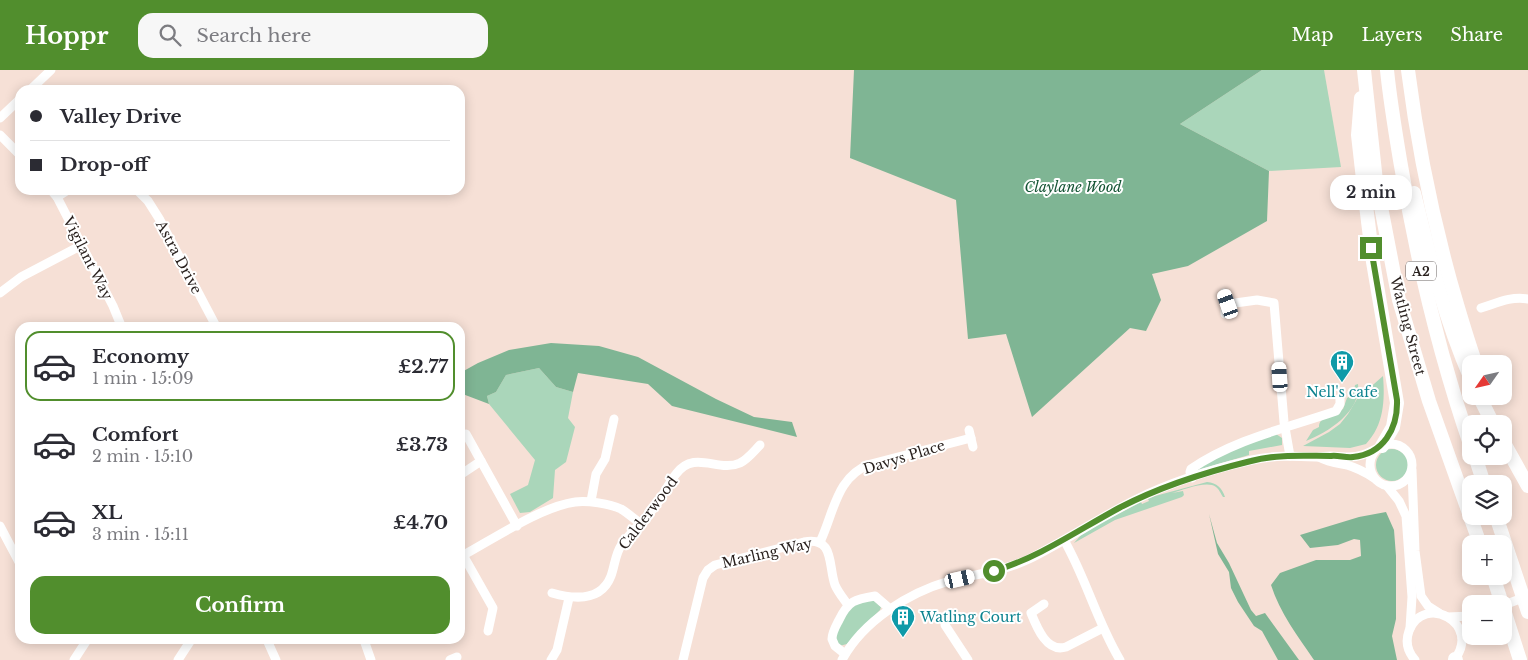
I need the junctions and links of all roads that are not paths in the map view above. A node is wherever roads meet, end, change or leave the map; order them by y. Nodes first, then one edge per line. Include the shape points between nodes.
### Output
1 (51, 70) edge
2 (1363, 70) edge
3 (1386, 70) edge
4 (1408, 70) edge
5 (35, 85) edge
6 (1389, 90) junction
7 (15, 104) edge
8 (0, 118) edge
9 (1, 138) edge
10 (15, 151) edge
11 (55, 195) edge
12 (142, 195) edge
13 (82, 245) junction
14 (0, 293) edge
15 (1224, 293) dead end
16 (1528, 299) edge
17 (1228, 304) junction
18 (1481, 308) dead end
19 (1225, 314) dead end
20 (120, 322) edge
21 (214, 322) edge
22 (1473, 355) edge
23 (1462, 356) edge
24 (1340, 399) dead end
25 (614, 419) dead end
26 (1462, 419) edge
27 (1285, 429) junction
28 (466, 434) dead end
29 (971, 438) dead end
30 (760, 445) dead end
31 (1382, 446) junction
32 (1512, 452) edge
33 (1290, 456) junction
34 (1318, 457) junction
35 (1512, 457) edge
36 (481, 461) junction
37 (1519, 469) junction
38 (1412, 470) junction
39 (465, 472) edge
40 (1192, 478) junction
41 (1375, 478) junction
42 (1387, 486) junction
43 (1528, 486) edge
44 (590, 501) junction
45 (640, 523) junction
46 (1499, 525) edge
47 (0, 526) edge
48 (517, 526) junction
49 (1477, 535) edge
50 (1064, 540) junction
51 (9, 542) junction
52 (820, 542) junction
53 (0, 547) edge
54 (15, 554) edge
55 (465, 554) edge
56 (465, 561) edge
57 (552, 593) dead end
58 (1528, 596) edge
59 (569, 598) junction
60 (1512, 601) edge
61 (848, 604) junction
62 (1044, 604) dead end
63 (890, 609) junction
64 (1528, 612) edge
65 (1444, 615) junction
66 (1462, 616) edge
67 (945, 625) dead end
68 (1103, 628) junction
69 (1410, 628) junction
70 (488, 630) dead end
71 (1512, 635) edge
72 (1462, 638) edge
73 (84, 644) edge
74 (188, 644) edge
75 (270, 644) edge
76 (365, 644) edge
77 (1462, 645) edge
78 (844, 657) edge
79 (74, 660) edge
80 (178, 660) edge
81 (276, 660) edge
82 (371, 660) edge
83 (550, 660) edge
84 (683, 660) edge
85 (968, 660) edge
86 (1120, 660) edge
87 (1415, 660) edge
88 (1455, 660) edge
89 (1520, 660) edge

1 - 5 street
2 - 31 highway via 1358,135 1362,177 1397,400 1394,422
2 - 49 highway, Watling Street / A2 via 1376,181 1399,300 1429,401
3 - 6 highway, Watling Street / A2
4 - 22 highway via 1421,158 1439,239
6 - 23 highway via 1426,242
6 - 26 highway, Watling Street / A2 via 1418,259
7 - 8 street
9 - 10 street
11 - 13 street, Vigilant Way
12 - 21 street, Astra Drive via 160,220
13 - 14 street via 21,277
13 - 20 street, Vigilant Way
15 - 17 street
16 - 18 street via 1507,299
17 - 19 street
17 - 27 street via 1257,300 1274,303
24 - 27 street via 1336,410 1315,423
25 - 44 street via 605,459 596,474
27 - 33 street
27 - 40 street via 1223,451 1191,469
28 - 36 street
29 - 52 street, Davys Place via 860,469 848,478 841,489
30 - 45 street, Calderwood via 738,464 699,462 683,467
31 - 34 street via 1358,456
31 - 38 street via 1393,444 1404,448 1411,457
31 - 41 street via 1370,460
32 - 37 highway
33 - 34 street
33 - 40 street via 1254,460
34 - 41 street
35 - 37 highway
36 - 39 street
36 - 48 street
37 - 43 highway
38 - 42 street via 1403,483
38 - 65 street via 1415,551 1421,596 1428,606
40 - 50 street via 1136,500
41 - 42 street
42 - 69 street via 1406,516 1412,598
44 - 45 street via 621,509
44 - 48 street via 557,506
45 - 59 street, Calderwood via 622,545 611,578 598,593
46 - 64 highway
47 - 51 street
48 - 55 street
50 - 63 street via 1012,566 929,588
50 - 68 street
51 - 53 street
51 - 54 street
52 - 61 street, Marling Way via 827,550 836,587
52 - 84 street, Marling Way via 812,540 718,564 708,570 703,578
56 - 70 street via 492,608
57 - 59 street, Calderwood
58 - 60 street
59 - 83 street via 557,650
61 - 63 street via 875,596
61 - 78 street via 832,639
62 - 68 street via 1031,614 1044,638 1055,648 1066,647
63 - 78 street via 869,627
65 - 66 street
65 - 69 street via 1422,616
65 - 72 street via 1455,622
67 - 85 street
68 - 86 street
69 - 87 street via 1407,644
71 - 89 highway
73 - 79 street
74 - 80 street
75 - 81 street
76 - 82 street
77 - 88 street

